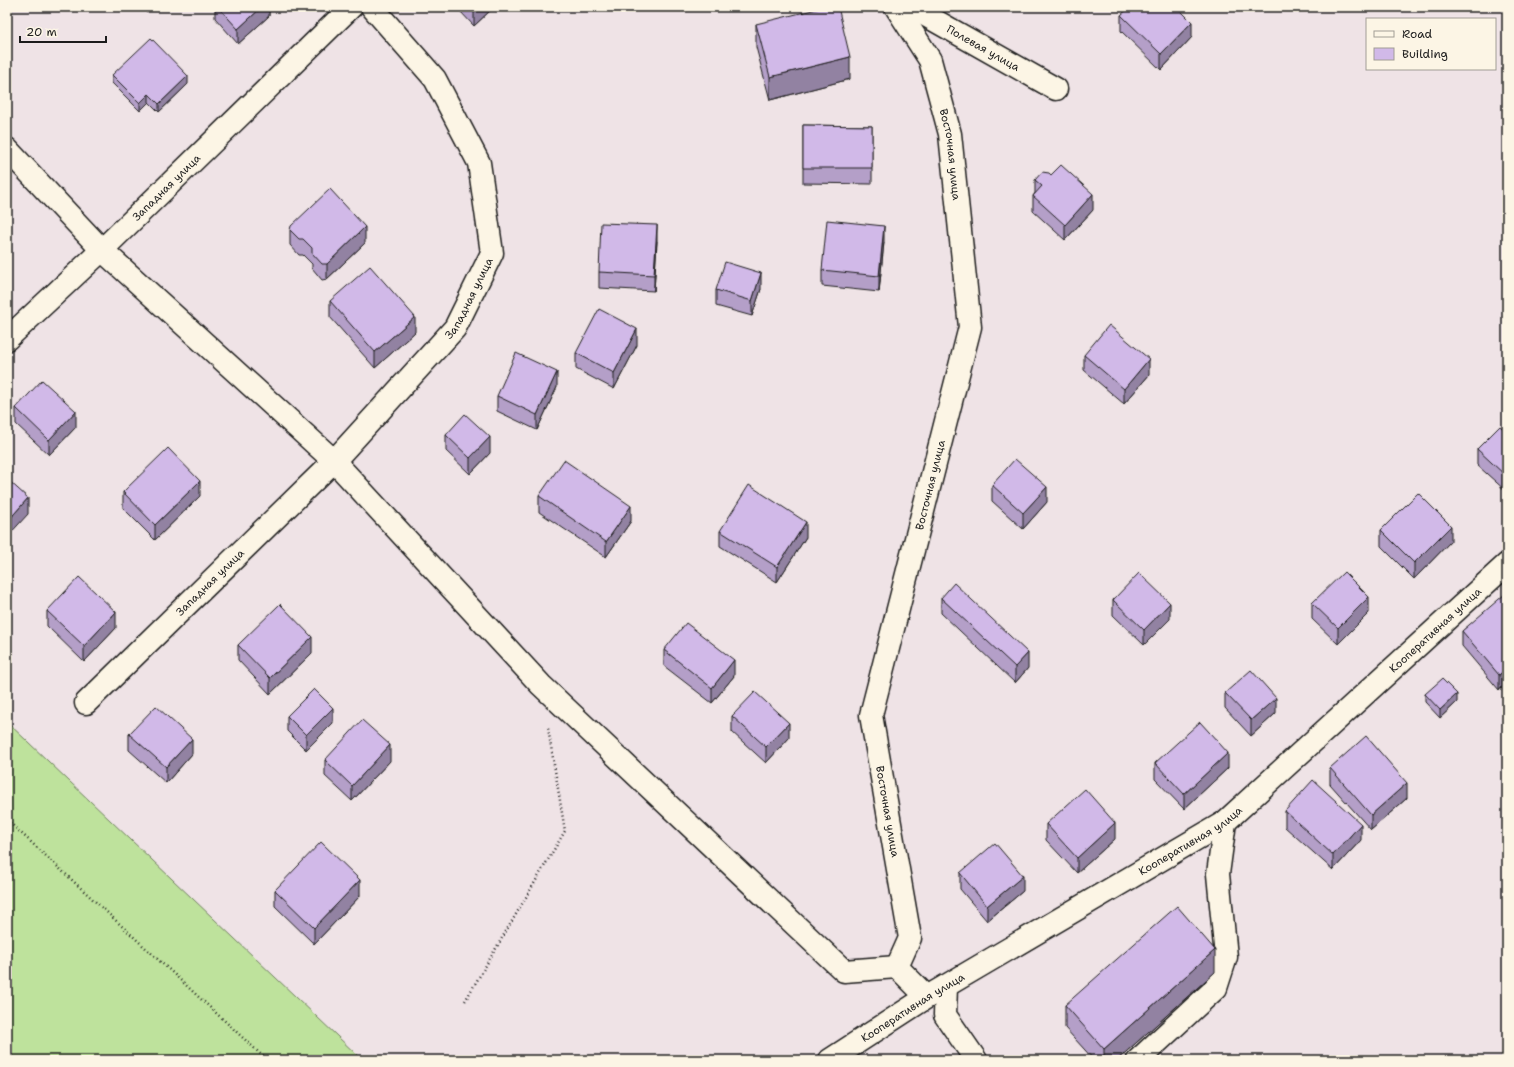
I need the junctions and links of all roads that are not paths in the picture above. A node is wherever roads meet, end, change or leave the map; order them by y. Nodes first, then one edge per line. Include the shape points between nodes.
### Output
1 (351, 7) edge
2 (372, 7) edge
3 (896, 7) edge
4 (911, 7) edge
5 (1056, 89) dead end
6 (7, 149) edge
7 (102, 250) junction
8 (7, 339) edge
9 (334, 461) junction
10 (1507, 564) edge
11 (86, 703) dead end
12 (1225, 822) junction
13 (897, 967) junction
14 (946, 986) junction
15 (927, 997) junction
16 (830, 1060) edge
17 (976, 1060) edge
18 (1138, 1060) edge

1 - 7 street, Западная улица
2 - 9 street, Западная улица via 435,78 479,163 492,253 455,328
3 - 13 street, Восточная улица via 930,60 950,134 970,327 871,715 910,938
4 - 5 street, Полевая улица
6 - 7 street
7 - 8 street, Западная улица
7 - 9 street
9 - 11 street, Западная улица
9 - 13 street via 541,685 844,971
10 - 12 street, Кооперативная улица
12 - 14 street, Кооперативная улица
12 - 18 street via 1218,874 1226,957 1216,988
13 - 15 street
14 - 15 street, Кооперативная улица
14 - 17 street via 945,1015
15 - 16 street, Кооперативная улица

